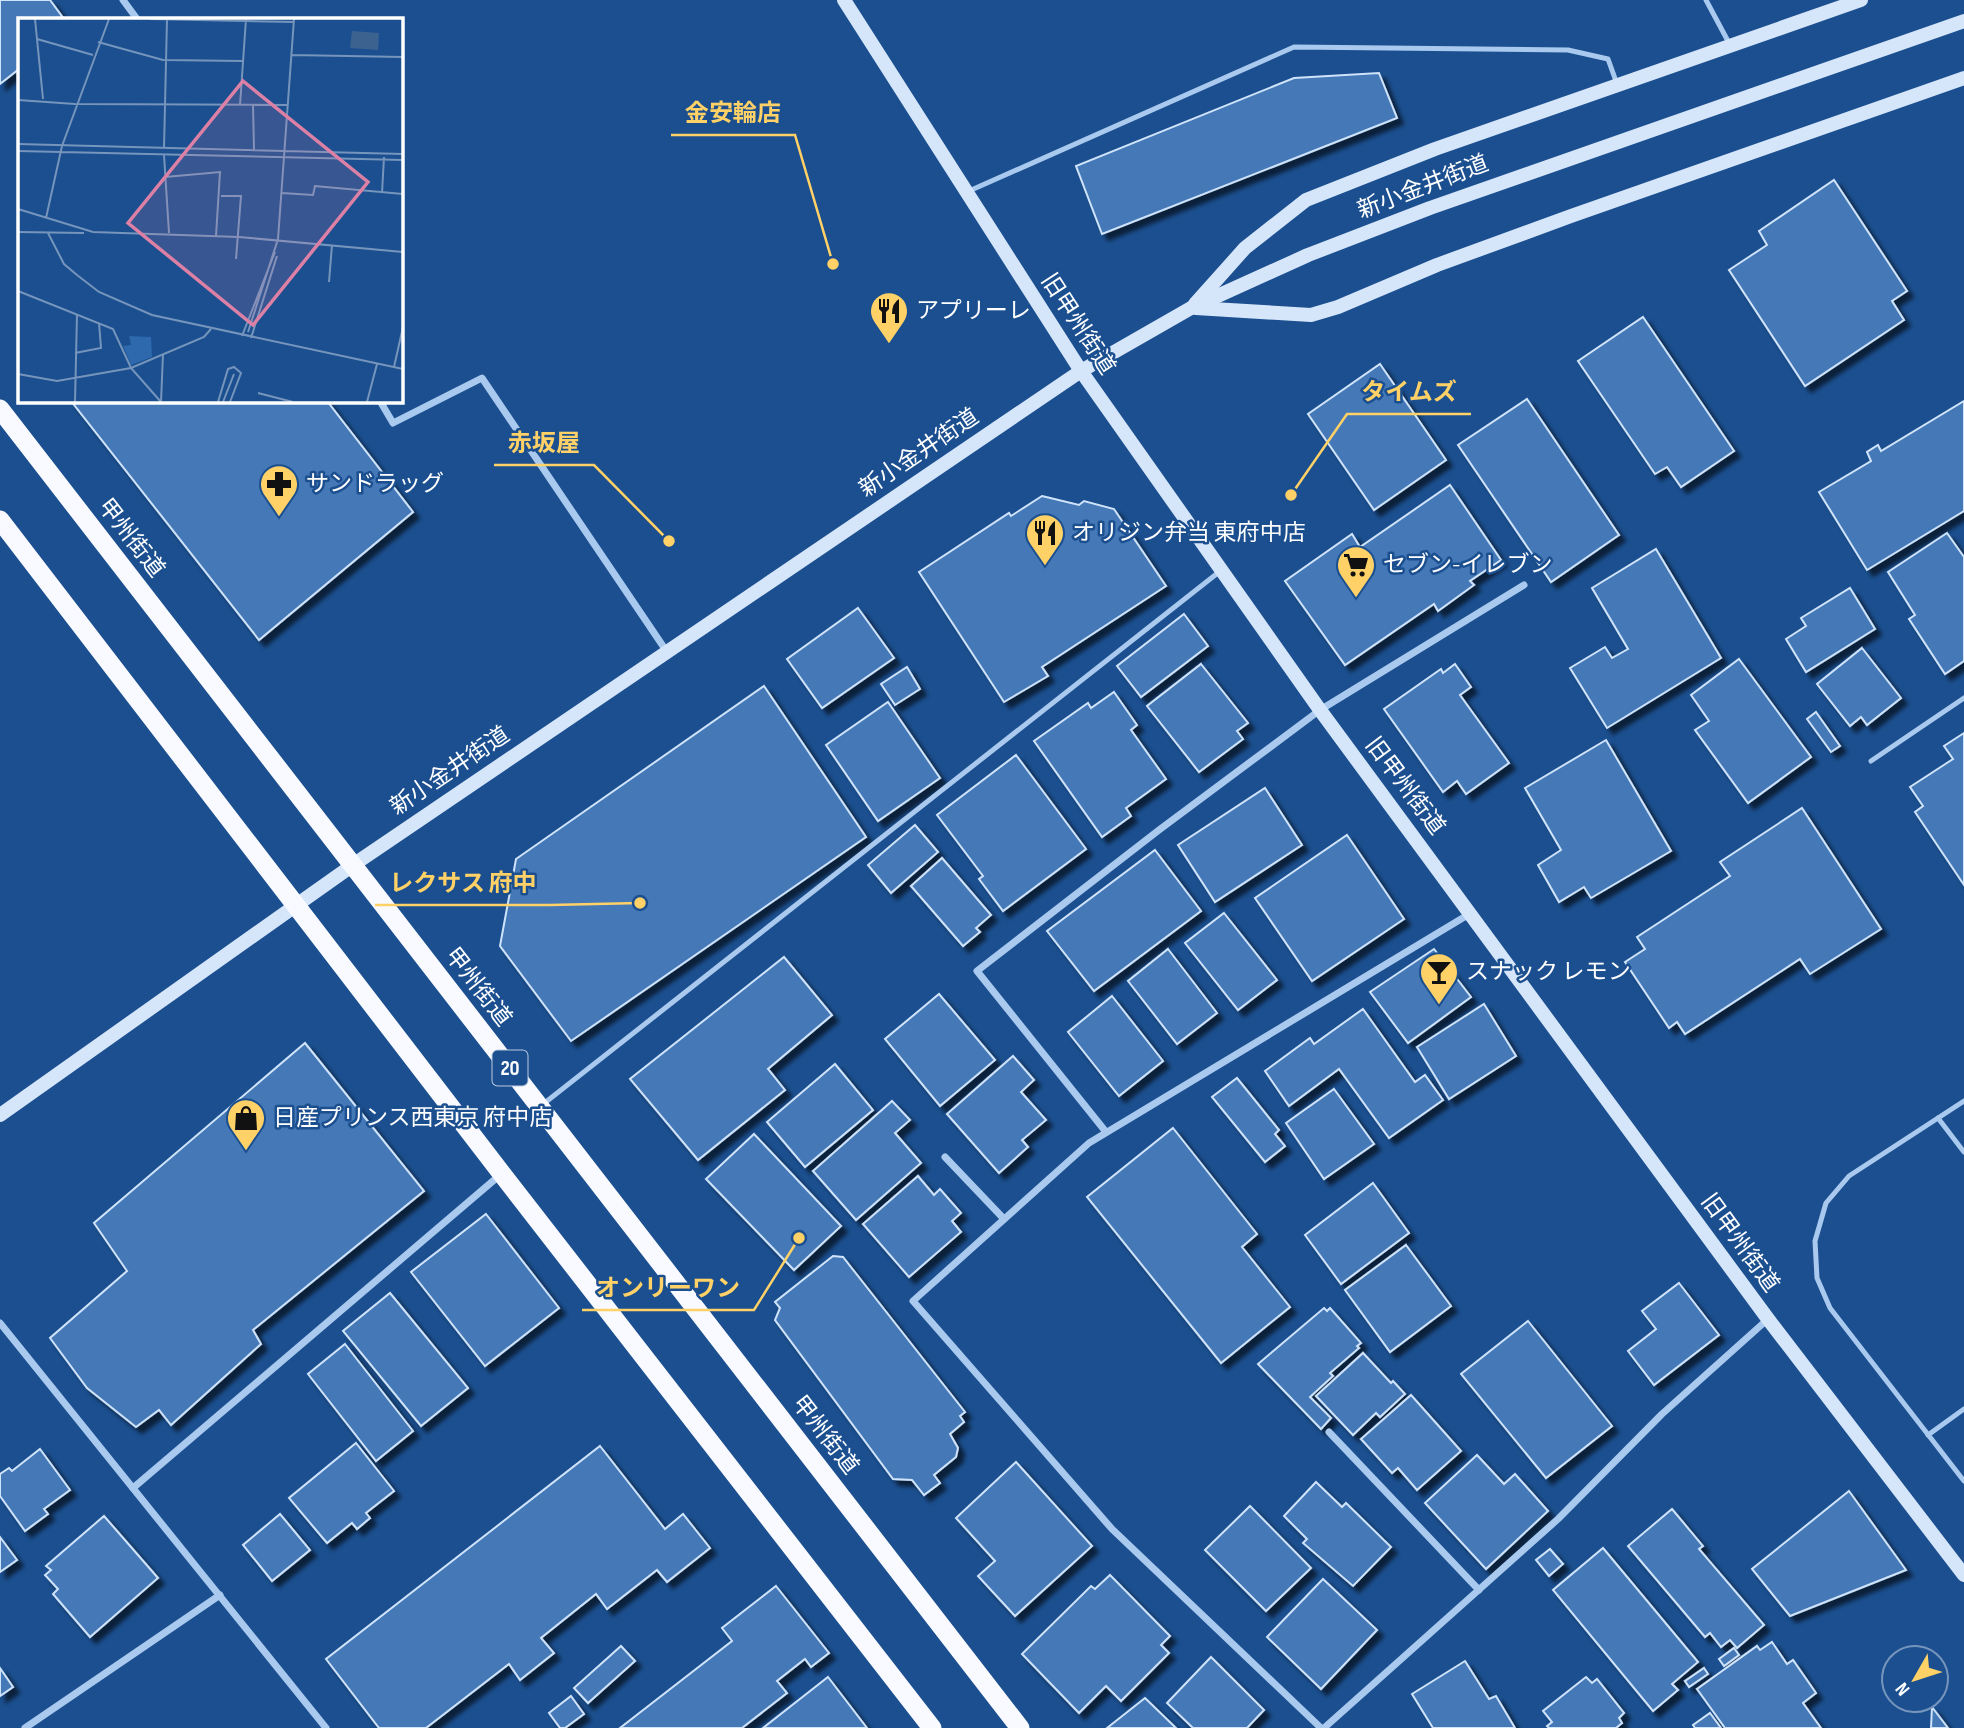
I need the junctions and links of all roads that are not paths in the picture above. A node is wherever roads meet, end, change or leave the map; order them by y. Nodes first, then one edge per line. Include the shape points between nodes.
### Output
1 (123, 0) edge
2 (844, 0) edge
3 (1706, 0) edge
4 (1861, 0) edge
5 (135, 18) edge
6 (1964, 21) edge
7 (1731, 46) junction
8 (1964, 78) edge
9 (1617, 84) junction
10 (967, 191) junction
11 (1192, 307) junction
12 (1081, 371) junction
13 (381, 402) edge
14 (0, 409) edge
15 (0, 520) edge
16 (1222, 570) junction
17 (1524, 585) dead end
18 (667, 652) junction
19 (1964, 698) edge
20 (1320, 710) junction
21 (1871, 761) dead end
22 (353, 865) junction
23 (295, 906) junction
24 (1471, 913) junction
25 (1964, 1101) edge
26 (540, 1106) junction
27 (0, 1115) edge
28 (1938, 1118) junction
29 (1106, 1132) junction
30 (1964, 1152) edge
31 (945, 1157) dead end
32 (502, 1174) junction
33 (1004, 1219) junction
34 (1768, 1319) junction
35 (0, 1323) edge
36 (1964, 1409) edge
37 (1329, 1432) dead end
38 (1928, 1435) junction
39 (1964, 1481) edge
40 (133, 1488) junction
41 (1964, 1575) edge
42 (1479, 1590) junction
43 (220, 1595) junction
44 (25, 1728) edge
45 (326, 1728) edge
46 (932, 1728) edge
47 (1020, 1728) edge
48 (1322, 1728) edge

1 - 5 street
2 - 10 main road, 旧甲州街道
3 - 7 lane
4 - 7 main road
6 - 11 main road, 新小金井街道 via 1430,208
7 - 9 main road
8 - 11 main road via 1437,265 1338,307 1311,315
9 - 10 lane via 1608,59 1568,50 1294,47
9 - 11 main road via 1306,200 1245,248
10 - 12 main road, 旧甲州街道
11 - 12 main road, 新小金井街道
12 - 16 main road, 旧甲州街道
12 - 18 main road, 新小金井街道
13 - 18 street via 393,423 482,378
14 - 22 highway, 甲州街道 / 20
15 - 23 highway
16 - 20 main road, 旧甲州街道
16 - 26 lane
17 - 20 street
18 - 22 main road, 新小金井街道
19 - 21 lane
20 - 24 main road, 旧甲州街道
20 - 29 street via 977,971
22 - 23 main road, 新小金井街道
22 - 26 highway, 甲州街道 / 20
23 - 27 main road, 新小金井街道
23 - 32 highway
24 - 29 street
24 - 34 main road, 旧甲州街道
25 - 28 lane
26 - 47 highway, 甲州街道 / 20
28 - 30 lane
28 - 38 lane via 1849,1176 1826,1203 1815,1241 1817,1278 1830,1308
29 - 33 street
31 - 33 street
32 - 40 street
32 - 46 highway
33 - 48 street via 913,1301 1112,1529
34 - 41 main road, 旧甲州街道
34 - 42 street
35 - 40 street
36 - 38 lane
37 - 42 street
38 - 39 lane
40 - 43 street
42 - 48 street
43 - 44 street
43 - 45 street

